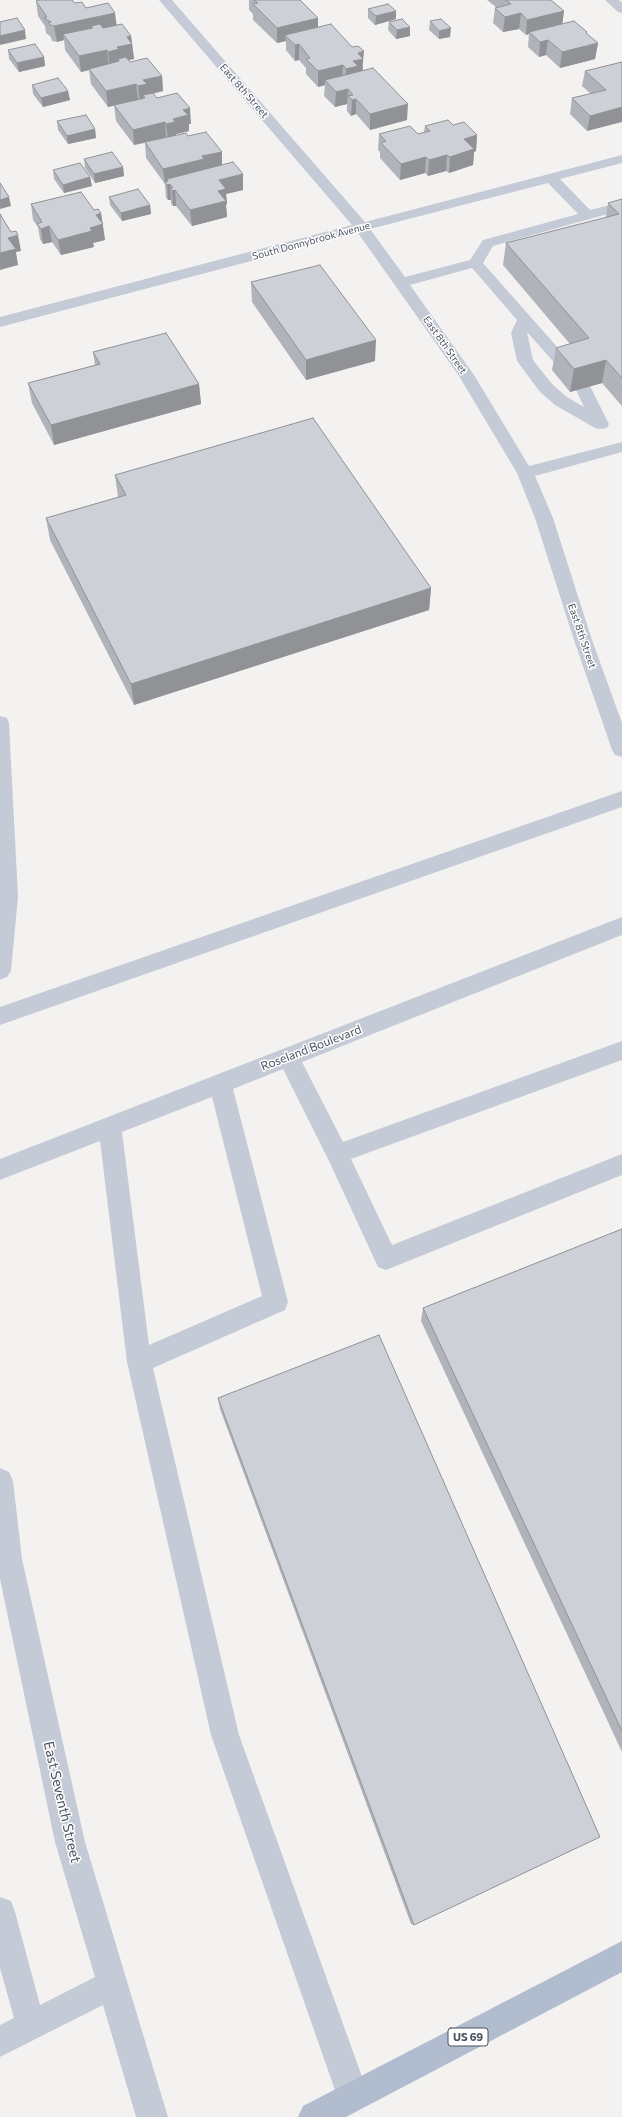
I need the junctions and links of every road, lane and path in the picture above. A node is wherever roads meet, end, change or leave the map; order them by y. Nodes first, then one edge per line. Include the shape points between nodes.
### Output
1 (165, 0) edge
2 (611, 0) edge
3 (622, 9) edge
4 (622, 159) edge
5 (551, 178) junction
6 (622, 206) edge
7 (587, 215) junction
8 (362, 228) junction
9 (475, 263) junction
10 (401, 283) junction
11 (524, 319) junction
12 (0, 322) edge
13 (566, 366) edge
14 (583, 388) edge
15 (598, 421) junction
16 (621, 449) edge
17 (525, 473) junction
18 (0, 722) edge
19 (622, 750) edge
20 (622, 799) edge
21 (622, 926) edge
22 (0, 971) edge
23 (0, 1016) edge
24 (622, 1050) edge
25 (288, 1057) junction
26 (220, 1083) junction
27 (110, 1127) junction
28 (337, 1154) junction
29 (622, 1164) edge
30 (0, 1170) edge
31 (138, 1362) junction
32 (0, 1481) edge
33 (0, 1912) edge
34 (622, 1956) edge
35 (112, 1984) junction
36 (31, 2026) junction
37 (0, 2042) edge
38 (353, 2096) junction
39 (152, 2117) edge
40 (314, 2117) edge

1 - 8 street, East 8th Street
2 - 3 street
4 - 5 street, South Donnybrook Avenue
5 - 7 street
5 - 8 street, South Donnybrook Avenue
6 - 7 street
7 - 9 street via 488,242
8 - 10 street, East 8th Street
8 - 12 street, South Donnybrook Avenue
9 - 10 street
9 - 11 street
10 - 17 street, East 8th Street via 466,375
11 - 13 street
11 - 15 street via 519,333 525,361 546,388 561,401
14 - 15 street
15 - 16 street
16 - 17 street
17 - 19 street, East 8th Street via 544,518
18 - 22 street via 8,897
20 - 23 street
21 - 25 street, Roseland Boulevard
24 - 28 street
25 - 26 street, Roseland Boulevard
25 - 28 street
26 - 27 street, Roseland Boulevard
26 - 31 street via 276,1302
27 - 30 street, Roseland Boulevard
27 - 31 street
28 - 29 street via 386,1260
31 - 38 street via 225,1735
32 - 35 street, East Seventh Street via 9,1559 70,1842
33 - 36 street
34 - 38 main road, US 69
35 - 36 street
35 - 39 street, East Seventh Street
36 - 37 street
38 - 40 main road, US 69

